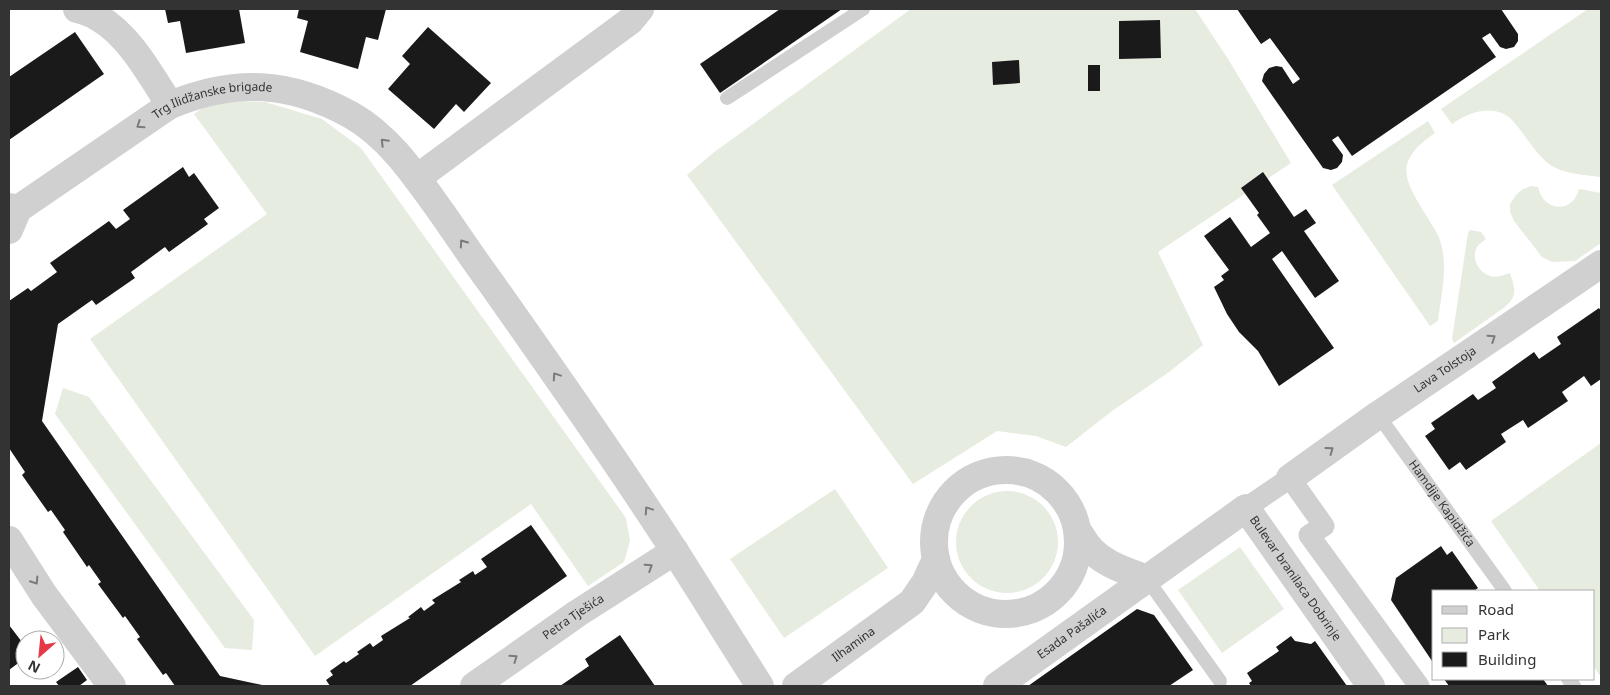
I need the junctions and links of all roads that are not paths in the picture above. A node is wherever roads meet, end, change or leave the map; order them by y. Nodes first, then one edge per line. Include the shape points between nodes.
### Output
1 (77, 9) edge
2 (640, 9) edge
3 (863, 9) edge
4 (728, 98) dead end
5 (170, 105) junction
6 (417, 178) junction
7 (12, 216) edge
8 (1601, 264) edge
9 (1378, 415) junction
10 (1290, 478) junction
11 (1246, 508) junction
12 (1077, 530) junction
13 (9, 540) edge
14 (675, 551) junction
15 (936, 560) junction
16 (1136, 575) junction
17 (1065, 584) junction
18 (1504, 590) edge
19 (960, 597) junction
20 (912, 602) junction
21 (1218, 685) edge
22 (112, 686) edge
23 (474, 686) edge
24 (760, 686) edge
25 (796, 686) edge
26 (998, 686) edge
27 (1371, 686) edge
28 (1419, 686) edge

1 - 5 street via 112,26 138,56
2 - 6 street via 630,21
3 - 4 lane
6 -> 5 street, Trg Ilidžanske brigade via 374,132 352,116 306,96 272,88 239,87 215,90
5 -> 7 street, Trg Ilidžanske brigade
14 -> 6 street, Trg Ilidžanske brigade
9 -> 8 street, Lava Tolstoja
10 -> 9 street, Lava Tolstoja
9 - 18 lane, Hamdije Kapidžića
10 - 11 street, Bulevar branilaca Dobrinje
10 - 28 street via 1324,526 1309,535
11 - 16 street, Esada Pašalića
11 - 27 street, Bulevar branilaca Dobrinje
12 - 15 street via 1066,502 1037,477 999,471 980,475 963,484 939,515 934,534
12 - 16 street via 1089,548 1102,559
12 - 17 street via 1076,558
13 -> 22 street via 44,594
23 -> 14 street, Petra Tješića via 578,613
14 - 24 street, Trg Ilidžanske brigade
15 - 19 street via 945,580
15 - 20 street, Ilhamina
16 - 17 street via 1102,572
16 - 21 lane
16 - 26 street, Esada Pašalića
17 - 19 street via 1043,604 1015,614 977,608
19 - 20 street, Ilhamina via 936,596
20 - 25 street, Ilhamina

